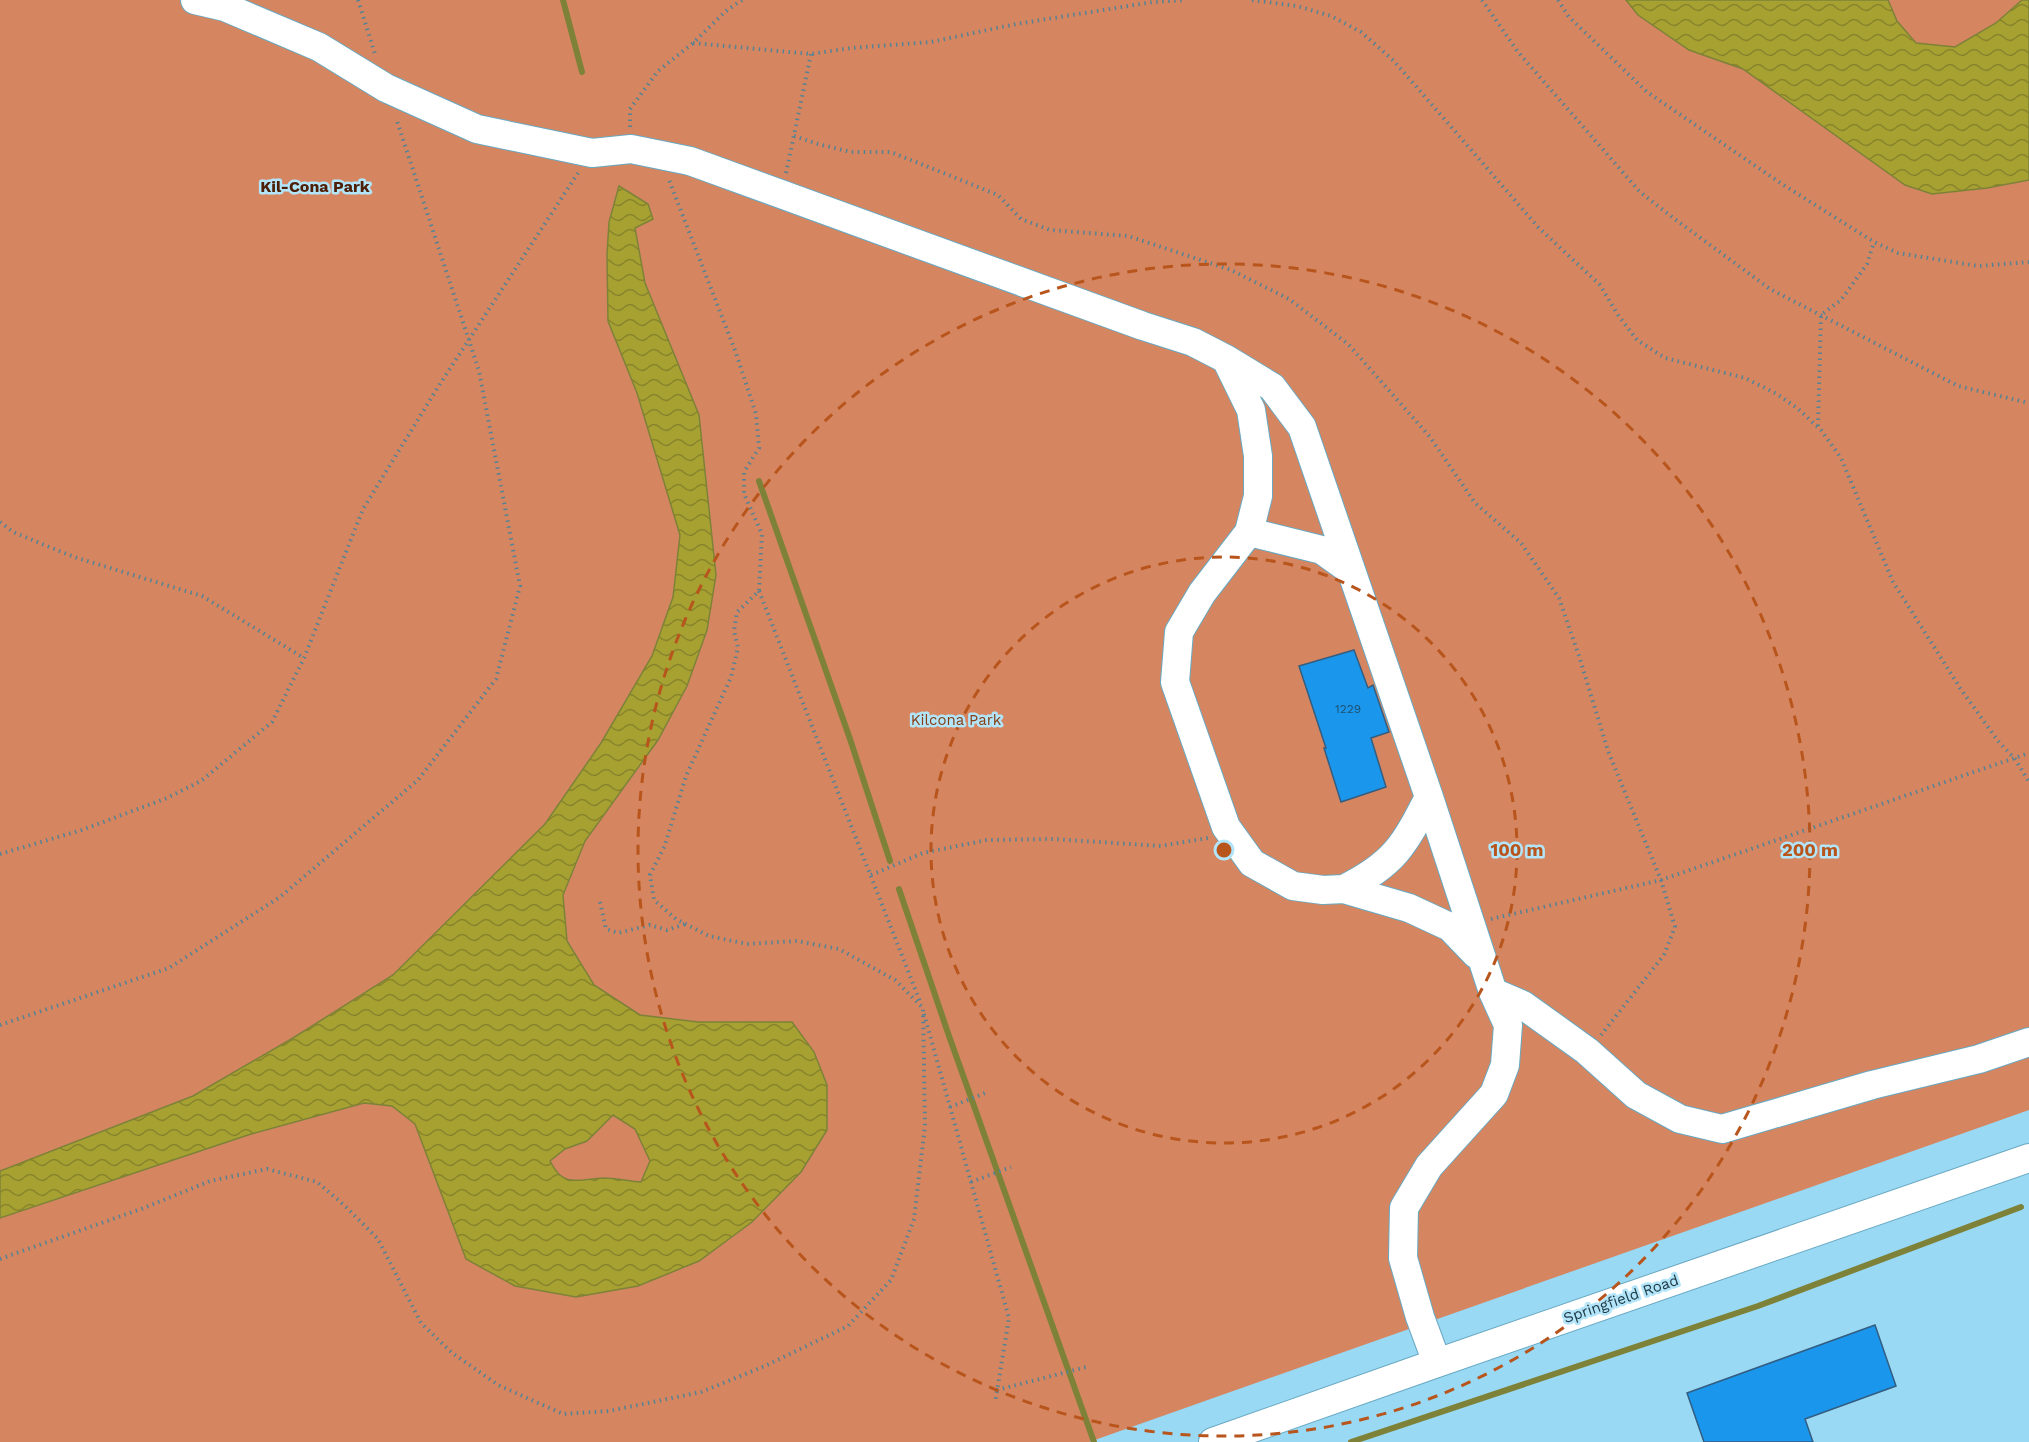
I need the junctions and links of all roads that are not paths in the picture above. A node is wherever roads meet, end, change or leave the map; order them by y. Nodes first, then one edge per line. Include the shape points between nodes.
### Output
1 (195, 0) edge
2 (1226, 359) junction
3 (1249, 532) junction
4 (1350, 570) junction
5 (1429, 797) junction
6 (1344, 889) junction
7 (1482, 960) junction
8 (1493, 992) junction
9 (2029, 1042) edge
10 (2029, 1158) edge
11 (1437, 1362) junction
12 (1213, 1442) edge

1 - 2 street via 225,7 319,47 386,88 477,129 592,153 645,152 690,162 1193,342
2 - 3 street via 1251,410 1258,456 1258,495
2 - 4 street via 1272,387 1302,427
3 - 4 street via 1322,550
3 - 6 street via 1202,593 1179,632 1175,682 1226,827 1252,863 1293,886
4 - 5 street
5 - 6 street via 1410,835 1393,857 1370,876
5 - 7 street
6 - 7 street via 1409,908 1450,927
7 - 8 street
8 - 9 street via 1523,1005 1587,1051 1636,1095 1680,1119 1722,1129
8 - 11 street via 1508,1025 1505,1065 1494,1094 1429,1166 1404,1208 1403,1258
10 - 11 street, Springfield Road
11 - 12 street, Springfield Road

